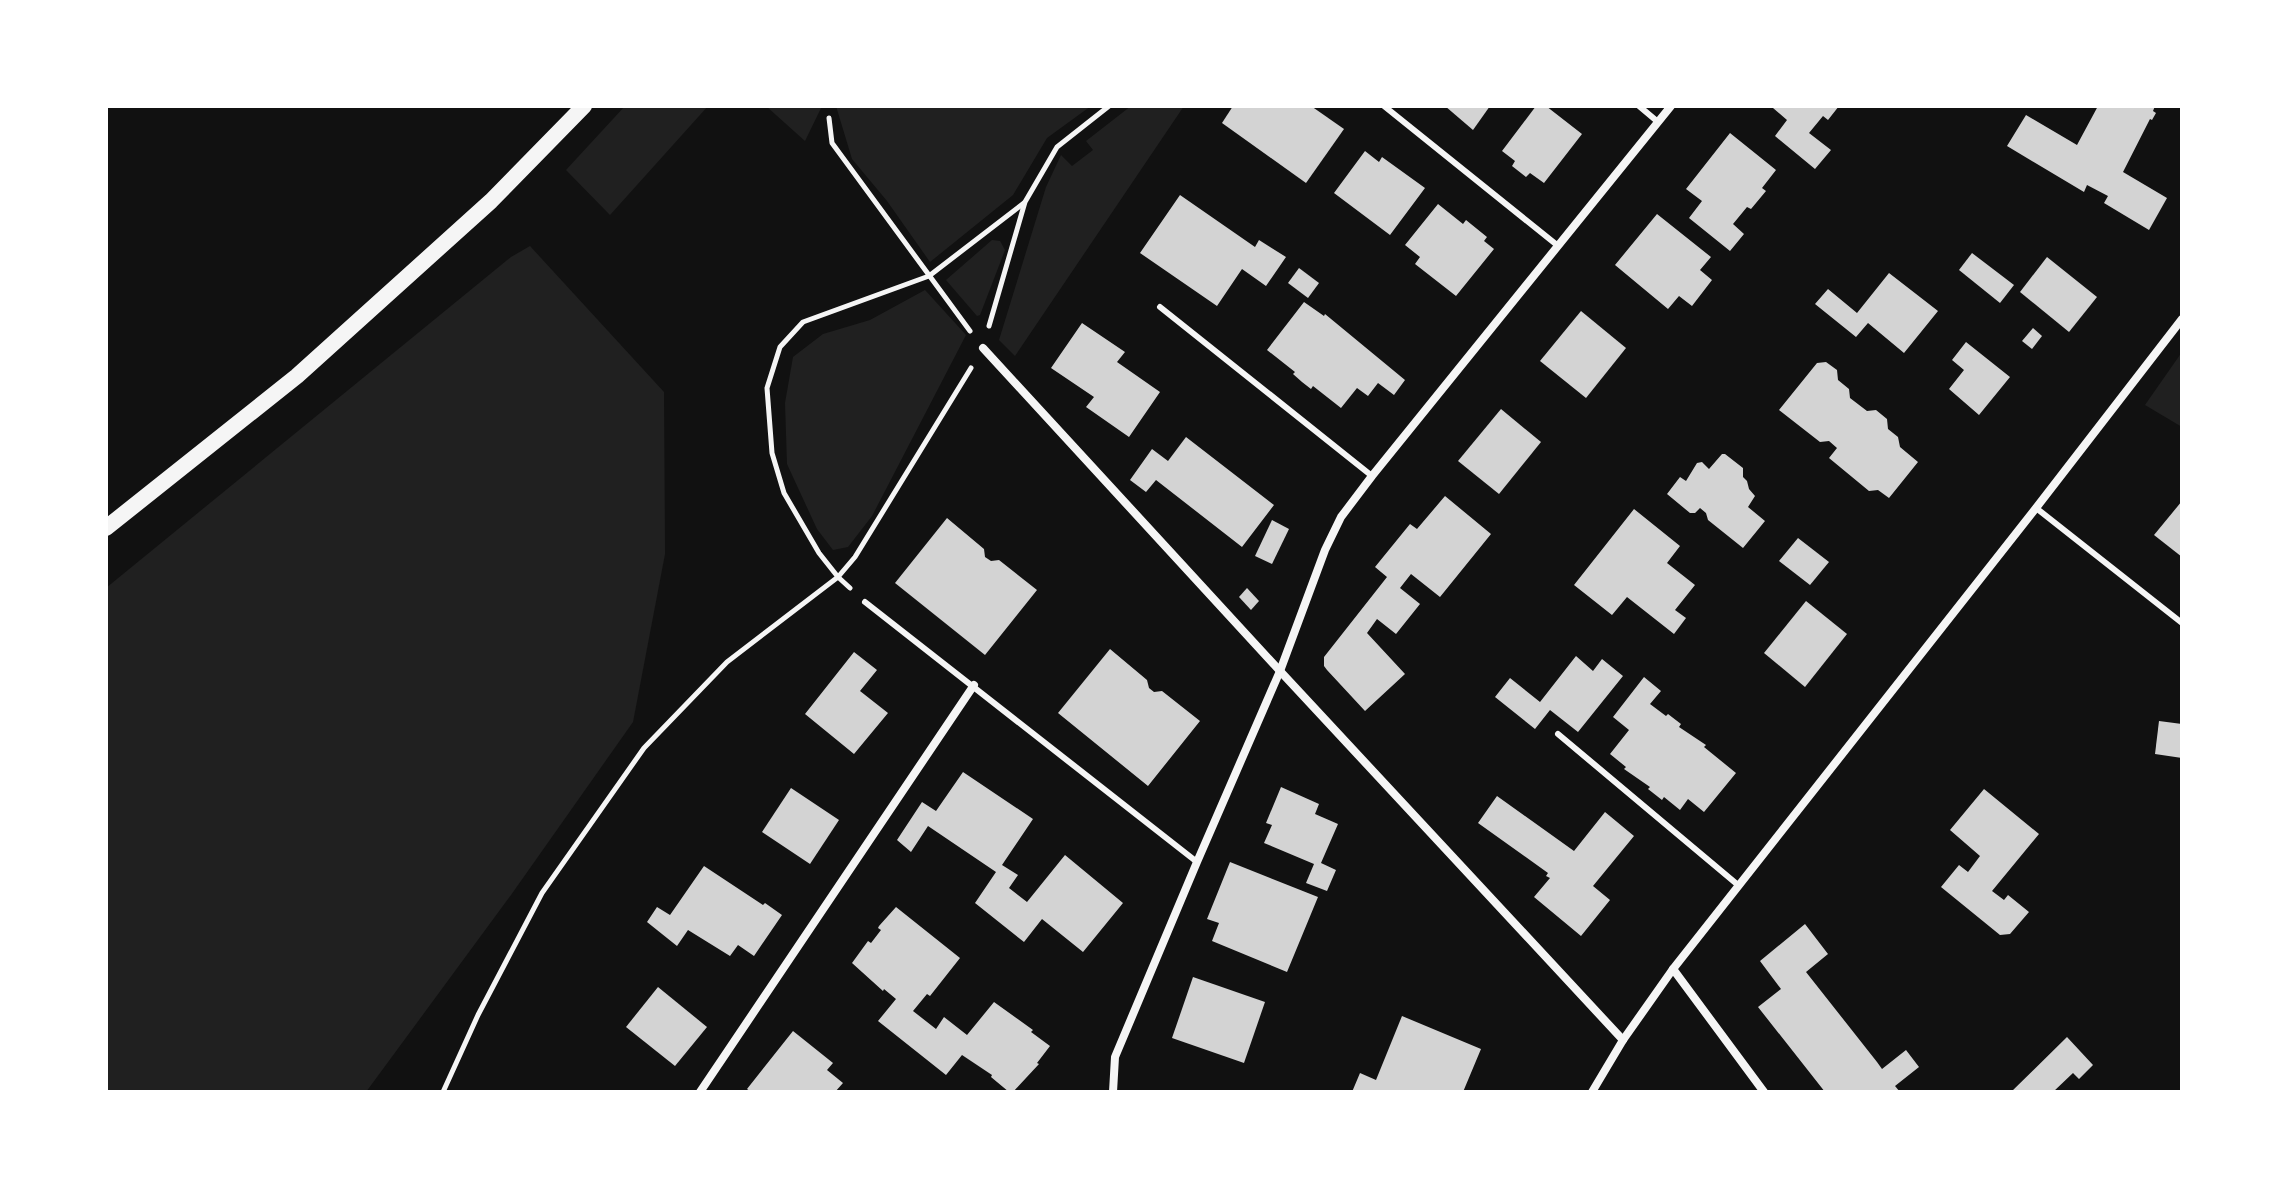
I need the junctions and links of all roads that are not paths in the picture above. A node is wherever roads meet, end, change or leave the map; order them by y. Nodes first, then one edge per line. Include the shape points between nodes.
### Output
1 (584, 106) edge
2 (1384, 106) edge
3 (1639, 106) edge
4 (1671, 106) edge
5 (1658, 122) junction
6 (1557, 245) junction
7 (1160, 307) dead end
8 (2182, 319) edge
9 (983, 348) road end
10 (1372, 476) junction
11 (2036, 508) junction
12 (106, 528) edge
13 (865, 602) road end
14 (2182, 623) edge
15 (1280, 671) junction
16 (974, 685) junction
17 (1558, 734) dead end
18 (1197, 862) junction
19 (1738, 885) junction
20 (1673, 969) junction
21 (1623, 1040) junction
22 (700, 1092) edge
23 (1113, 1092) edge
24 (1592, 1092) edge
25 (1764, 1092) edge

1 - 12 main road via 491,201 297,376
2 - 6 lane
3 - 5 lane
4 - 5 street
5 - 6 street
6 - 10 street
7 - 10 lane
8 - 11 street
9 - 15 street
10 - 15 street via 1341,517 1325,550
11 - 14 lane
11 - 19 street
13 - 16 lane
15 - 18 street
15 - 21 street
16 - 18 lane
16 - 22 street
17 - 19 lane
18 - 23 street via 1115,1057
19 - 20 street
20 - 21 street
20 - 25 street
21 - 24 street

